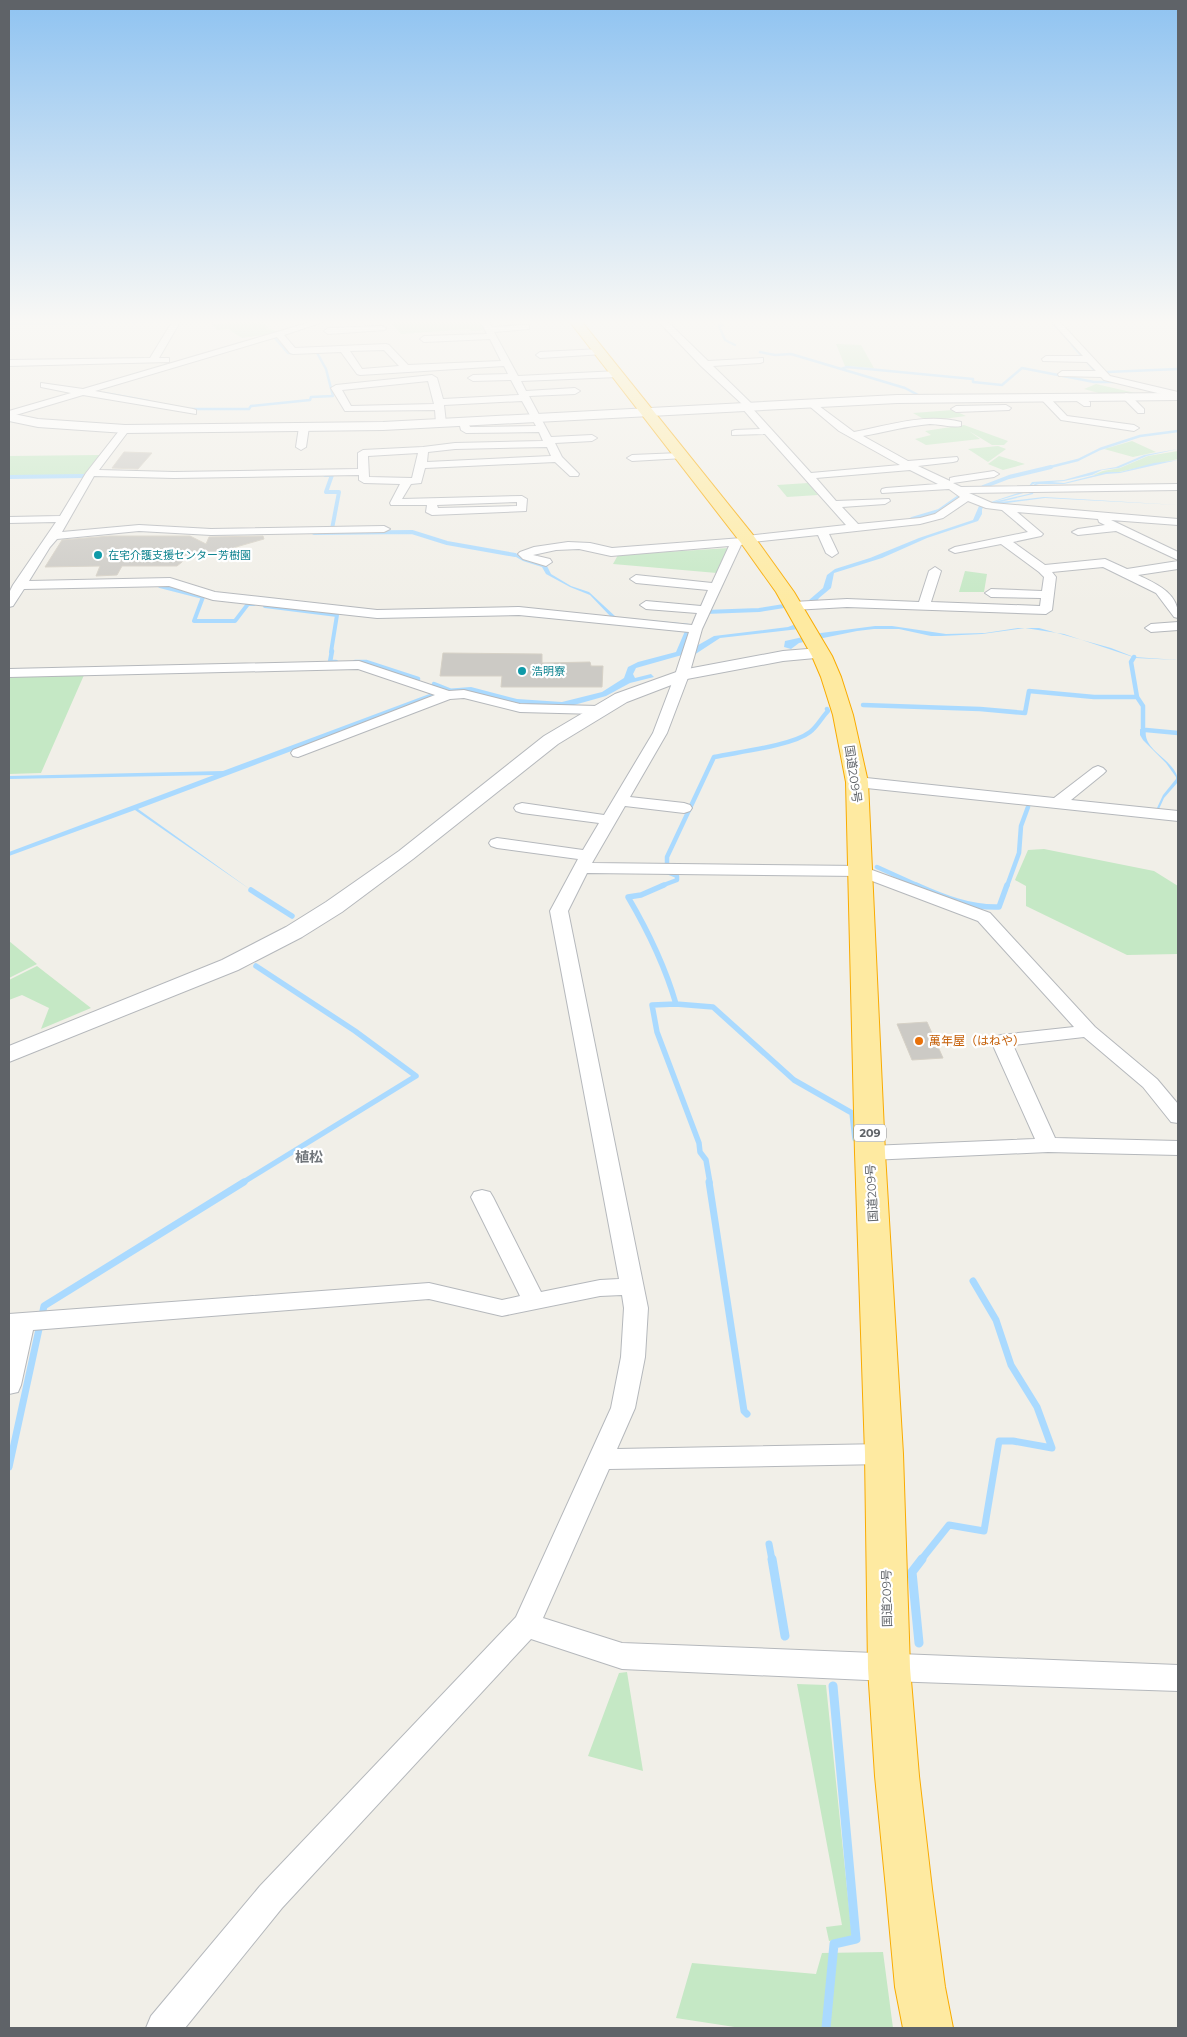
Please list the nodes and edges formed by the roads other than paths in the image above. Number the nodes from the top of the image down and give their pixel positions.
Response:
1 (16, 417) edge
2 (441, 417) edge
3 (536, 417) joint
4 (651, 417) edge
5 (756, 417) edge
6 (828, 417) edge
7 (1063, 417) edge
8 (464, 422) junction
9 (441, 423) junction
10 (958, 424) dead end
11 (304, 427) junction
12 (1134, 428) dead end
13 (125, 429) junction
14 (543, 429) junction
15 (768, 431) junction
16 (735, 433) dead end
17 (853, 435) junction
18 (592, 438) dead end
19 (550, 442) junction
20 (301, 447) dead end
21 (680, 456) junction
22 (422, 457) junction
23 (558, 458) junction
24 (632, 458) dead end
25 (953, 459) dead end
26 (909, 466) junction
27 (362, 472) junction
28 (91, 473) junction
29 (574, 474) dead end
30 (994, 474) dead end
31 (808, 476) junction
32 (407, 481) junction
33 (1178, 487) edge
34 (955, 489) junction
35 (886, 496) joint
36 (432, 503) junction
37 (834, 504) junction
38 (1005, 507) junction
39 (1093, 515) junction
40 (64, 519) junction
41 (9, 520) edge
42 (1178, 522) edge
43 (384, 529) dead end
44 (1122, 529) junction
45 (860, 531) junction
46 (822, 532) junction
47 (1078, 532) dead end
48 (1161, 533) dead end
49 (54, 536) junction
50 (1004, 540) junction
51 (744, 541) junction
52 (955, 550) dead end
53 (832, 554) dead end
54 (1178, 556) edge
55 (546, 562) dead end
56 (1178, 565) edge
57 (1043, 569) junction
58 (935, 571) dead end
59 (1125, 573) junction
60 (636, 579) dead end
61 (18, 585) junction
62 (716, 587) junction
63 (991, 593) dead end
64 (1049, 595) junction
65 (9, 603) edge
66 (646, 605) dead end
67 (793, 606) junction
68 (924, 606) junction
69 (705, 610) junction
70 (1178, 614) edge
71 (1178, 626) edge
72 (1152, 628) dead end
73 (696, 629) junction
74 (688, 651) joint
75 (820, 653) junction
76 (9, 673) edge
77 (682, 675) junction
78 (448, 695) junction
79 (598, 710) junction
80 (298, 753) dead end
81 (1098, 771) dead end
82 (857, 782) junction
83 (621, 801) junction
84 (1057, 803) junction
85 (522, 808) dead end
86 (684, 808) dead end
87 (1178, 816) edge
88 (610, 820) junction
89 (497, 843) dead end
90 (584, 862) junction
91 (861, 871) junction
92 (1088, 1031) junction
93 (9, 1055) edge
94 (1178, 1117) edge
95 (1048, 1146) junction
96 (1178, 1148) edge
97 (870, 1154) junction
98 (482, 1197) dead end
99 (632, 1287) junction
100 (534, 1301) junction
101 (16, 1322) edge
102 (9, 1385) edge
103 (884, 1454) junction
104 (600, 1459) junction
105 (526, 1625) junction
106 (889, 1668) junction
107 (1178, 1678) edge
108 (163, 2028) edge
109 (928, 2028) edge

1 - 13 street
2 - 9 street
3 - 8 street
3 - 14 street
4 - 21 highway, 国道209号 / 209
5 - 15 street
6 - 17 street
7 - 12 street
8 - 9 street
8 - 14 street
9 - 11 street
10 - 17 street
11 - 13 street
11 - 20 street
13 - 28 street
14 - 19 street
15 - 16 street
15 - 31 street
17 - 26 street
18 - 19 street
19 - 22 street
19 - 23 street
21 - 24 street
21 - 51 highway, 国道209号 / 209
22 - 23 street
22 - 27 street
22 - 32 street
23 - 29 street
25 - 26 street
26 - 31 street
26 - 34 street
27 - 28 street
27 - 32 street
28 - 40 street
30 - 34 street
31 - 37 street
32 - 36 street
33 - 34 street
34 - 35 street
34 - 38 street
34 - 45 street
35 - 37 street
36 - 36 street
37 - 45 street
38 - 39 street
38 - 50 street
39 - 42 street
39 - 44 street
40 - 41 street
40 - 49 street
43 - 49 street
44 - 47 street
44 - 48 street
44 - 54 street
45 - 46 street
46 - 51 street
46 - 53 street
49 - 61 street
50 - 52 street
50 - 57 street
51 - 55 street
51 - 62 street
51 - 67 highway, 国道209号 / 209
56 - 59 street
57 - 59 street
57 - 64 street
58 - 68 street
59 - 70 street
60 - 62 street
61 - 65 street
61 - 73 street
62 - 69 street
63 - 64 street
64 - 68 street
66 - 69 street
67 - 68 street
67 - 75 highway, 国道209号 / 209
69 - 73 street
71 - 72 street
73 - 74 street
74 - 77 street
75 - 77 street
75 - 82 highway, 国道209号 / 209
76 - 78 street
77 - 79 street
77 - 83 street
78 - 79 street
78 - 80 street
79 - 93 street
81 - 84 street
82 - 84 street
82 - 91 highway, 国道209号 / 209
83 - 86 street
83 - 88 street
84 - 87 street
85 - 88 street
88 - 90 street
89 - 90 street
90 - 91 street
90 - 99 street
91 - 92 street
91 - 97 highway, 国道209号 / 209
92 - 94 street
92 - 95 street
95 - 96 street
95 - 97 street
97 - 103 highway, 国道209号 / 209
98 - 100 street
99 - 100 street
99 - 104 street
100 - 101 street
101 - 102 street
103 - 104 street
103 - 106 highway, 国道209号 / 209
104 - 105 street
105 - 106 street
105 - 108 street
106 - 107 street
106 - 109 highway, 国道209号 / 209

